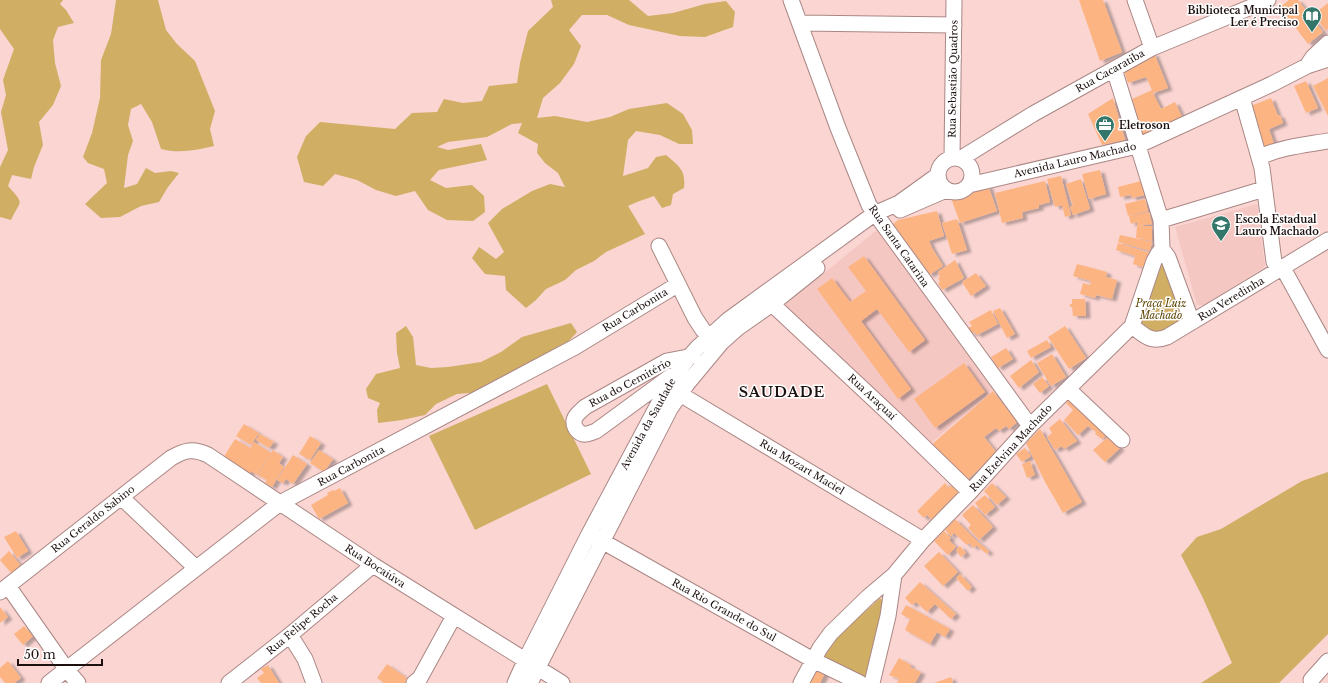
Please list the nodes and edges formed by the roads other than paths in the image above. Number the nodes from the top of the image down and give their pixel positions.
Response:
1 (792, 0) edge
2 (954, 0) edge
3 (1135, 0) edge
4 (1268, 0) edge
5 (800, 23) junction
6 (954, 25) junction
7 (1328, 43) edge
8 (1152, 48) junction
9 (1328, 59) edge
10 (1307, 66) junction
11 (1114, 69) junction
12 (1242, 98) junction
13 (1328, 141) edge
14 (1137, 146) junction
15 (1260, 157) junction
16 (956, 158) junction
17 (938, 175) junction
18 (969, 185) junction
19 (1264, 189) junction
20 (946, 190) junction
21 (876, 217) junction
22 (1161, 220) junction
23 (1328, 240) edge
24 (659, 246) dead end
25 (1162, 249) junction
26 (1283, 268) junction
27 (677, 285) junction
28 (772, 304) junction
29 (1192, 322) junction
30 (1132, 326) junction
31 (715, 339) junction
32 (1328, 350) edge
33 (712, 355) junction
34 (689, 357) junction
35 (698, 370) junction
36 (678, 371) junction
37 (1068, 389) junction
38 (680, 394) junction
39 (1030, 426) junction
40 (1122, 440) dead end
41 (189, 450) joint
42 (970, 492) junction
43 (122, 497) junction
44 (280, 503) junction
45 (596, 538) junction
46 (923, 540) junction
47 (373, 565) junction
48 (196, 568) junction
49 (894, 575) junction
50 (4, 589) edge
51 (454, 616) junction
52 (290, 635) junction
53 (813, 660) junction
54 (1328, 661) edge
55 (532, 663) junction
56 (67, 670) junction
57 (1311, 680) dead end
58 (49, 683) edge
59 (78, 683) edge
60 (229, 683) edge
61 (314, 683) edge
62 (414, 683) edge
63 (515, 683) edge
64 (530, 683) edge
65 (562, 683) edge
66 (801, 683) edge
67 (860, 683) edge
68 (872, 683) edge

1 - 5 street, Rua Santa Catarina
2 - 6 street, Rua Sebastião Quadros
3 - 8 street
4 - 8 street, Rua Cacaratiba
5 - 6 street
5 - 21 street, Rua Santa Catarina
6 - 16 street, Rua Sebastião Quadros
7 - 10 street, Avenida Lauro Machado
8 - 11 street, Rua Cacaratiba
9 - 10 street, Avenida Lauro Machado
10 - 12 street, Avenida Lauro Machado
11 - 14 street
11 - 16 street, Rua Cacaratiba
12 - 14 street, Avenida Lauro Machado
12 - 15 street
13 - 15 street
14 - 18 street, Avenida Lauro Machado
14 - 22 street
15 - 19 street
16 - 17 street
16 - 18 street
17 - 20 street
17 - 21 street, Avenida da Saudade
18 - 20 street
19 - 22 street
19 - 26 street
20 - 21 street, Avenida da Saudade
21 - 28 street, Avenida da Saudade
21 - 31 street, Avenida da Saudade
21 - 39 street, Rua Santa Catarina
22 - 25 street
23 - 26 street, Rua Veredinha
24 - 27 street
25 - 29 street
25 - 30 street
26 - 29 street, Rua Veredinha
26 - 32 street
27 - 31 street
27 - 44 street, Rua Carbonita
28 - 31 street, Avenida da Saudade
28 - 42 street, Rua Araçuaí
29 - 30 street, Rua Veredinha
30 - 37 street, Rua Etelvina Machado
31 - 33 street, Avenida da Saudade
31 - 34 street, Avenida da Saudade
33 - 34 street, Rua do Cemitério
33 - 35 street, Avenida da Saudade
34 - 36 street, Avenida da Saudade
34 - 36 street, Rua do Cemitério
35 - 36 street
35 - 38 street, Avenida da Saudade
36 - 45 street, Avenida da Saudade
37 - 39 street, Rua Etelvina Machado
37 - 40 street
38 - 45 street, Avenida da Saudade
38 - 46 street, Rua Mozart Maciel
39 - 42 street, Rua Etelvina Machado
41 - 43 street, Rua Geraldo Sabino
41 - 44 street, Rua Bocaiúva
42 - 46 street, Rua Etelvina Machado
43 - 48 street
43 - 50 street, Rua Geraldo Sabino
44 - 47 street, Rua Bocaiúva
44 - 48 street, Rua Carbonita
45 - 53 street, Rua Rio Grande do Sul
45 - 55 street, Avenida da Saudade
46 - 49 street, Rua Etelvina Machado
47 - 51 street, Rua Bocaiúva
47 - 52 street, Rua Felipe Rocha
48 - 56 street, Rua Carbonita
49 - 53 street, Rua Etelvina Machado
49 - 68 street, Rua Etelvina Machado
50 - 56 street
51 - 55 street, Rua Bocaiúva
51 - 62 street
52 - 60 street, Rua Felipe Rocha
52 - 61 street
53 - 66 street, Rua Etelvina Machado
53 - 67 street, Rua Rio Grande do Sul
54 - 57 street
55 - 63 street, Avenida da Saudade
55 - 64 street, Avenida da Saudade
55 - 65 street, Rua Bocaiúva
56 - 58 street, Rua Carbonita
56 - 59 street

